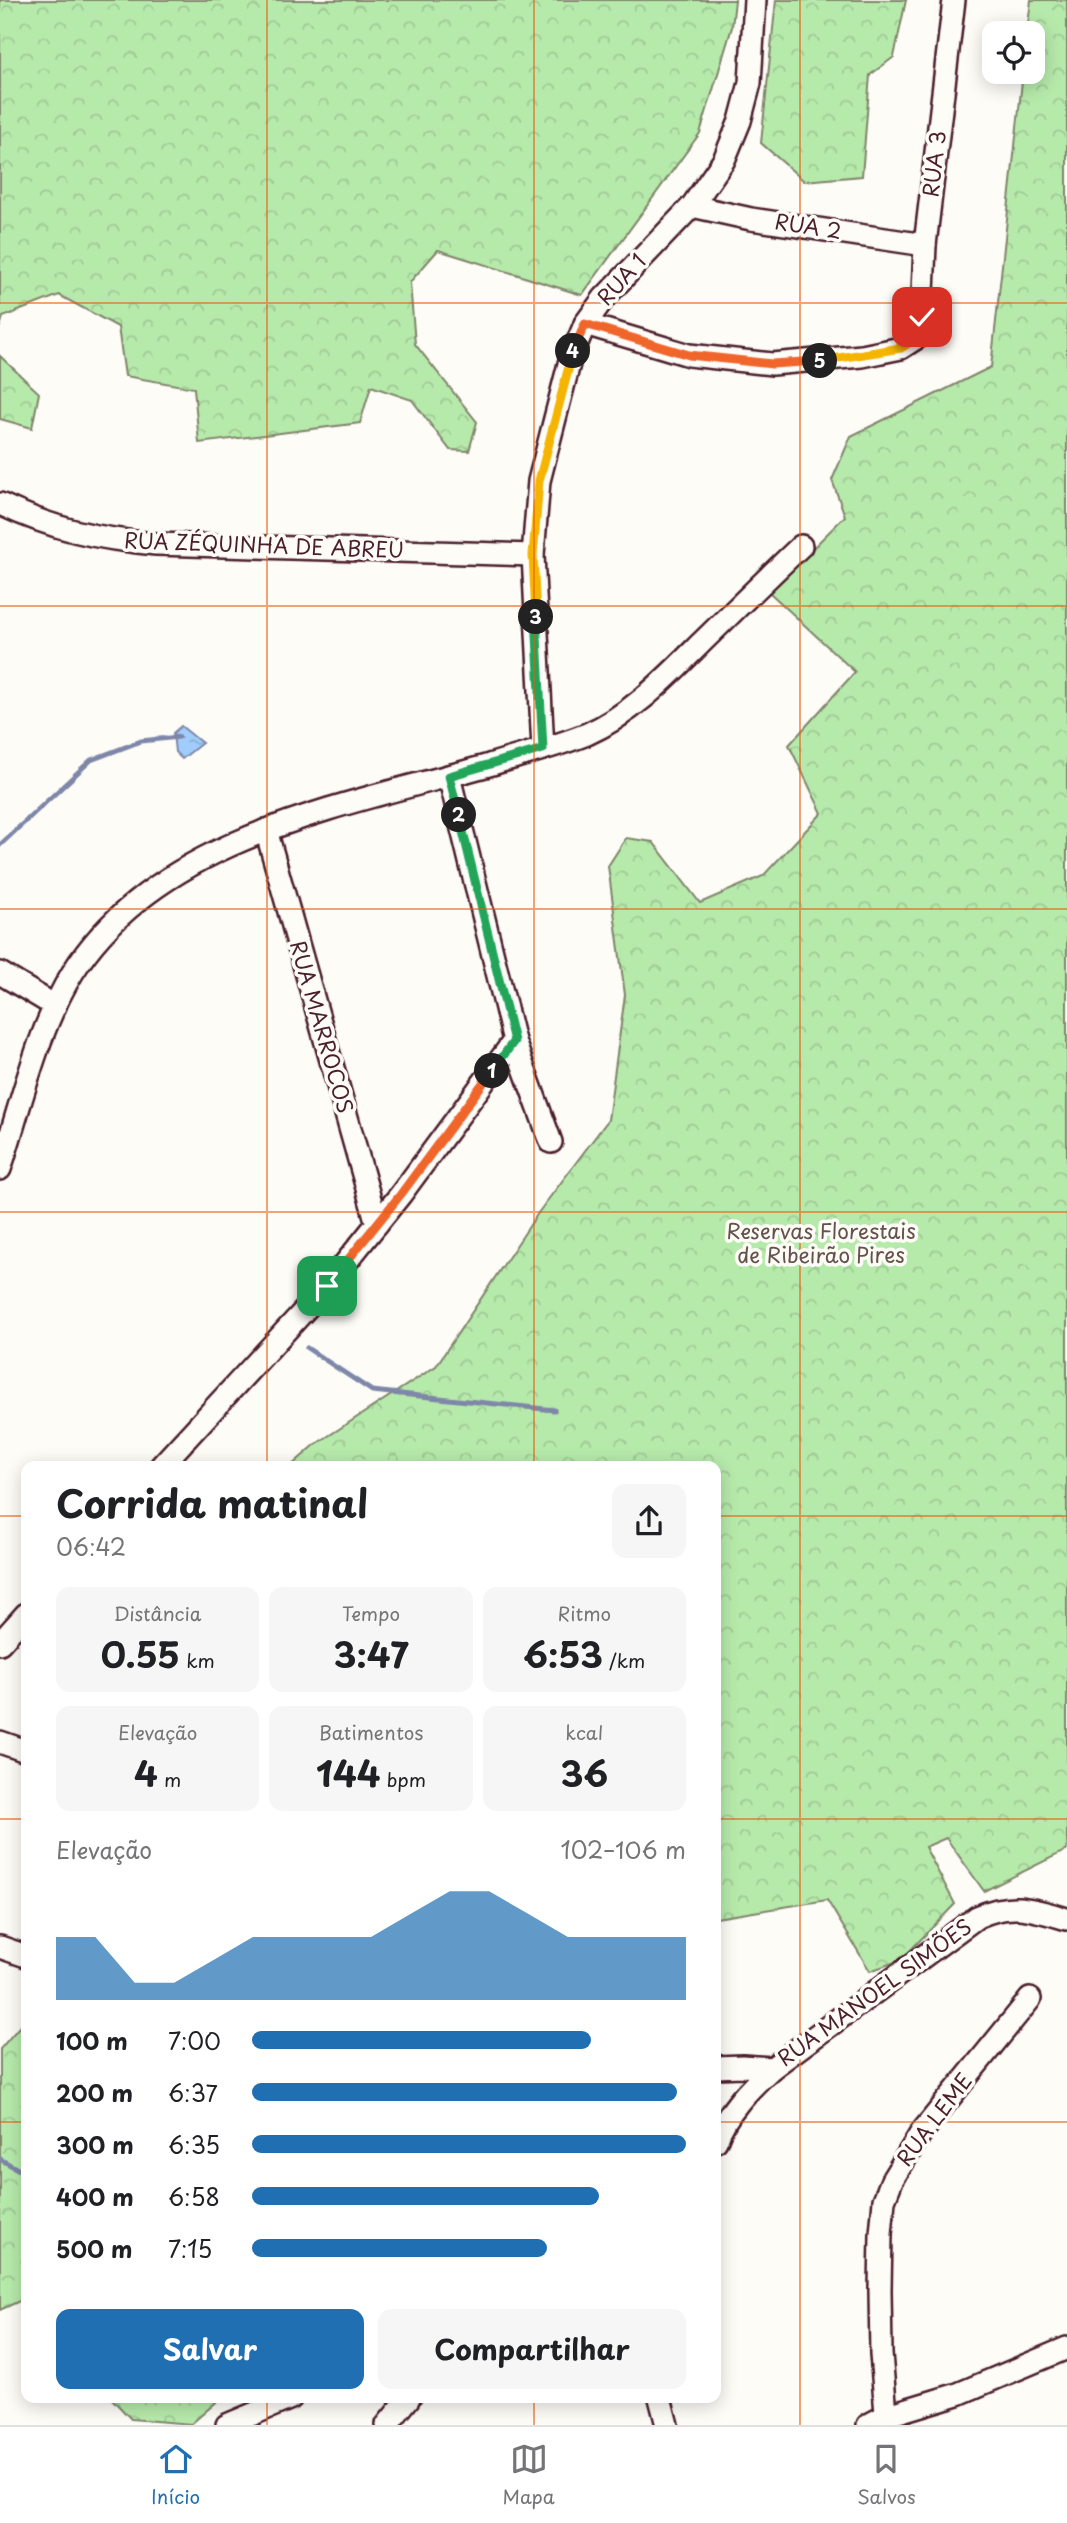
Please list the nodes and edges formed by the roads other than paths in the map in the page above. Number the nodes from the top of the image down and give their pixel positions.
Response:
1 (755, 0) edge
2 (954, 0) edge
3 (692, 206) junction
4 (925, 245) junction
5 (585, 324) junction
6 (0, 504) edge
7 (801, 545) dead end
8 (533, 555) junction
9 (543, 749) junction
10 (449, 776) junction
11 (265, 830) junction
12 (0, 973) edge
13 (55, 1006) junction
14 (514, 1041) junction
15 (551, 1142) dead end
16 (0, 1169) edge
17 (377, 1224) junction
18 (166, 1461) edge
19 (21, 1620) edge
20 (0, 1643) edge
21 (0, 1742) edge
22 (21, 1749) edge
23 (1067, 1919) edge
24 (0, 1947) edge
25 (21, 1954) edge
26 (1030, 1998) dead end
27 (721, 2067) edge
28 (772, 2068) junction
29 (721, 2128) edge
30 (1067, 2348) edge
31 (279, 2403) edge
32 (405, 2403) edge
33 (406, 2403) edge
34 (661, 2403) edge
35 (880, 2422) edge
36 (227, 2425) edge
37 (387, 2425) edge
38 (402, 2425) edge
39 (667, 2425) edge

1 - 3 street, RUA 1
2 - 4 street, RUA 3
3 - 4 street, RUA 2
3 - 5 street, RUA 1
4 - 5 street, RUA 3
5 - 8 street, RUA 1
6 - 8 street, RUA ZÉQUINHA DE ABREU
7 - 9 street
8 - 9 street, RUA 1
9 - 10 street
10 - 11 street
10 - 14 street
11 - 13 street
11 - 17 street, RUA MARROCOS
12 - 13 street
13 - 16 street
14 - 15 street
14 - 17 street
17 - 18 street
19 - 20 street
21 - 22 street
23 - 28 street, RUA MANOEL SIMÕES
24 - 25 street
26 - 35 street, RUA LEME
27 - 28 street
28 - 29 street, RUA MANOEL SIMÕES
30 - 35 street
31 - 36 street
32 - 37 street
33 - 38 street
34 - 39 street

